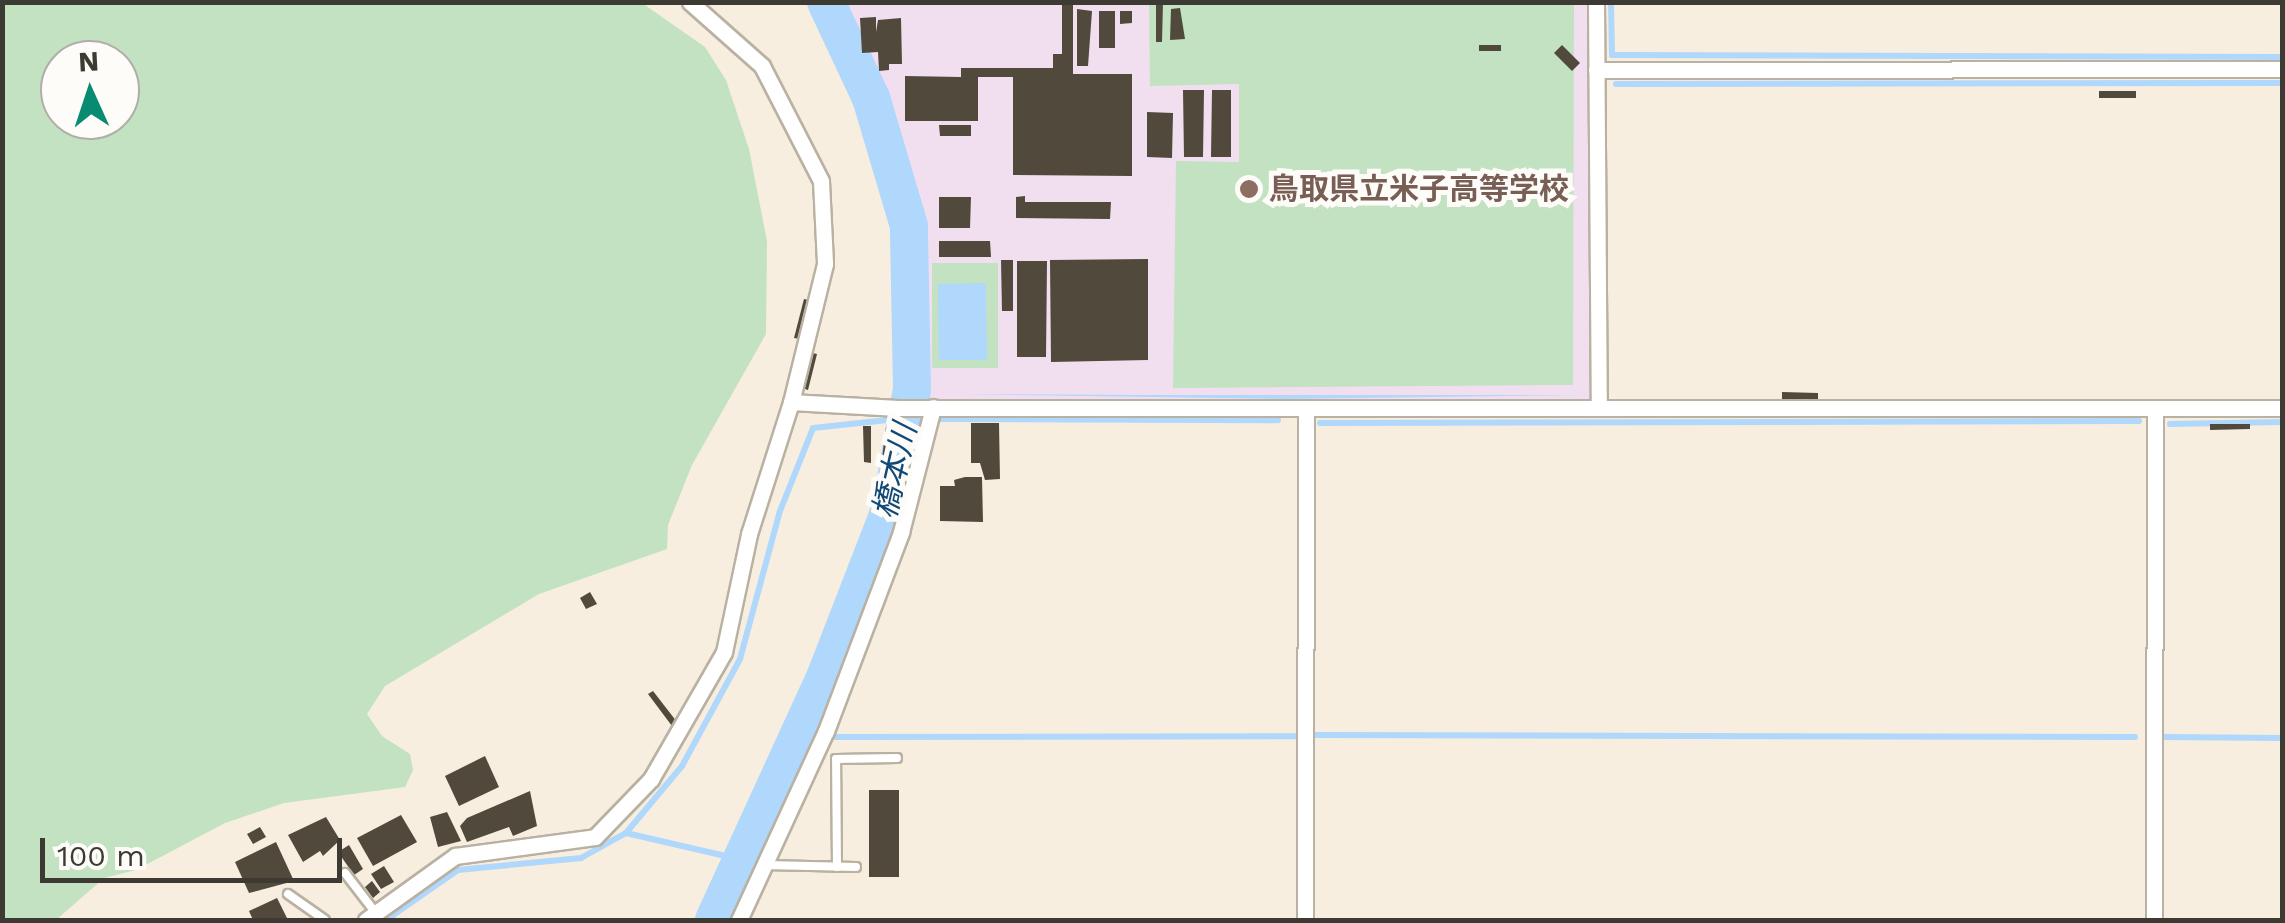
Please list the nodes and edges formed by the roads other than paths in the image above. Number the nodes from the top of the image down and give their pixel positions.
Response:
1 (690, 2) edge
2 (1596, 2) edge
3 (2282, 69) edge
4 (1596, 70) junction
5 (791, 402) junction
6 (928, 408) junction
7 (1306, 408) junction
8 (1599, 408) junction
9 (2155, 408) junction
10 (2282, 408) edge
11 (897, 758) dead end
12 (764, 865) junction
13 (837, 866) junction
14 (856, 867) dead end
15 (345, 873) dead end
16 (288, 894) dead end
17 (370, 916) edge
18 (325, 920) edge
19 (739, 920) edge
20 (1305, 920) edge
21 (2154, 920) edge

1 - 5 street
2 - 4 street
3 - 4 street
4 - 8 street
5 - 6 street
5 - 17 street
6 - 7 street
6 - 12 street
7 - 8 street
7 - 20 street
8 - 9 street
9 - 10 street
9 - 21 street
11 - 13 lane
12 - 13 lane
12 - 19 street
13 - 14 lane
15 - 17 lane
16 - 18 lane

